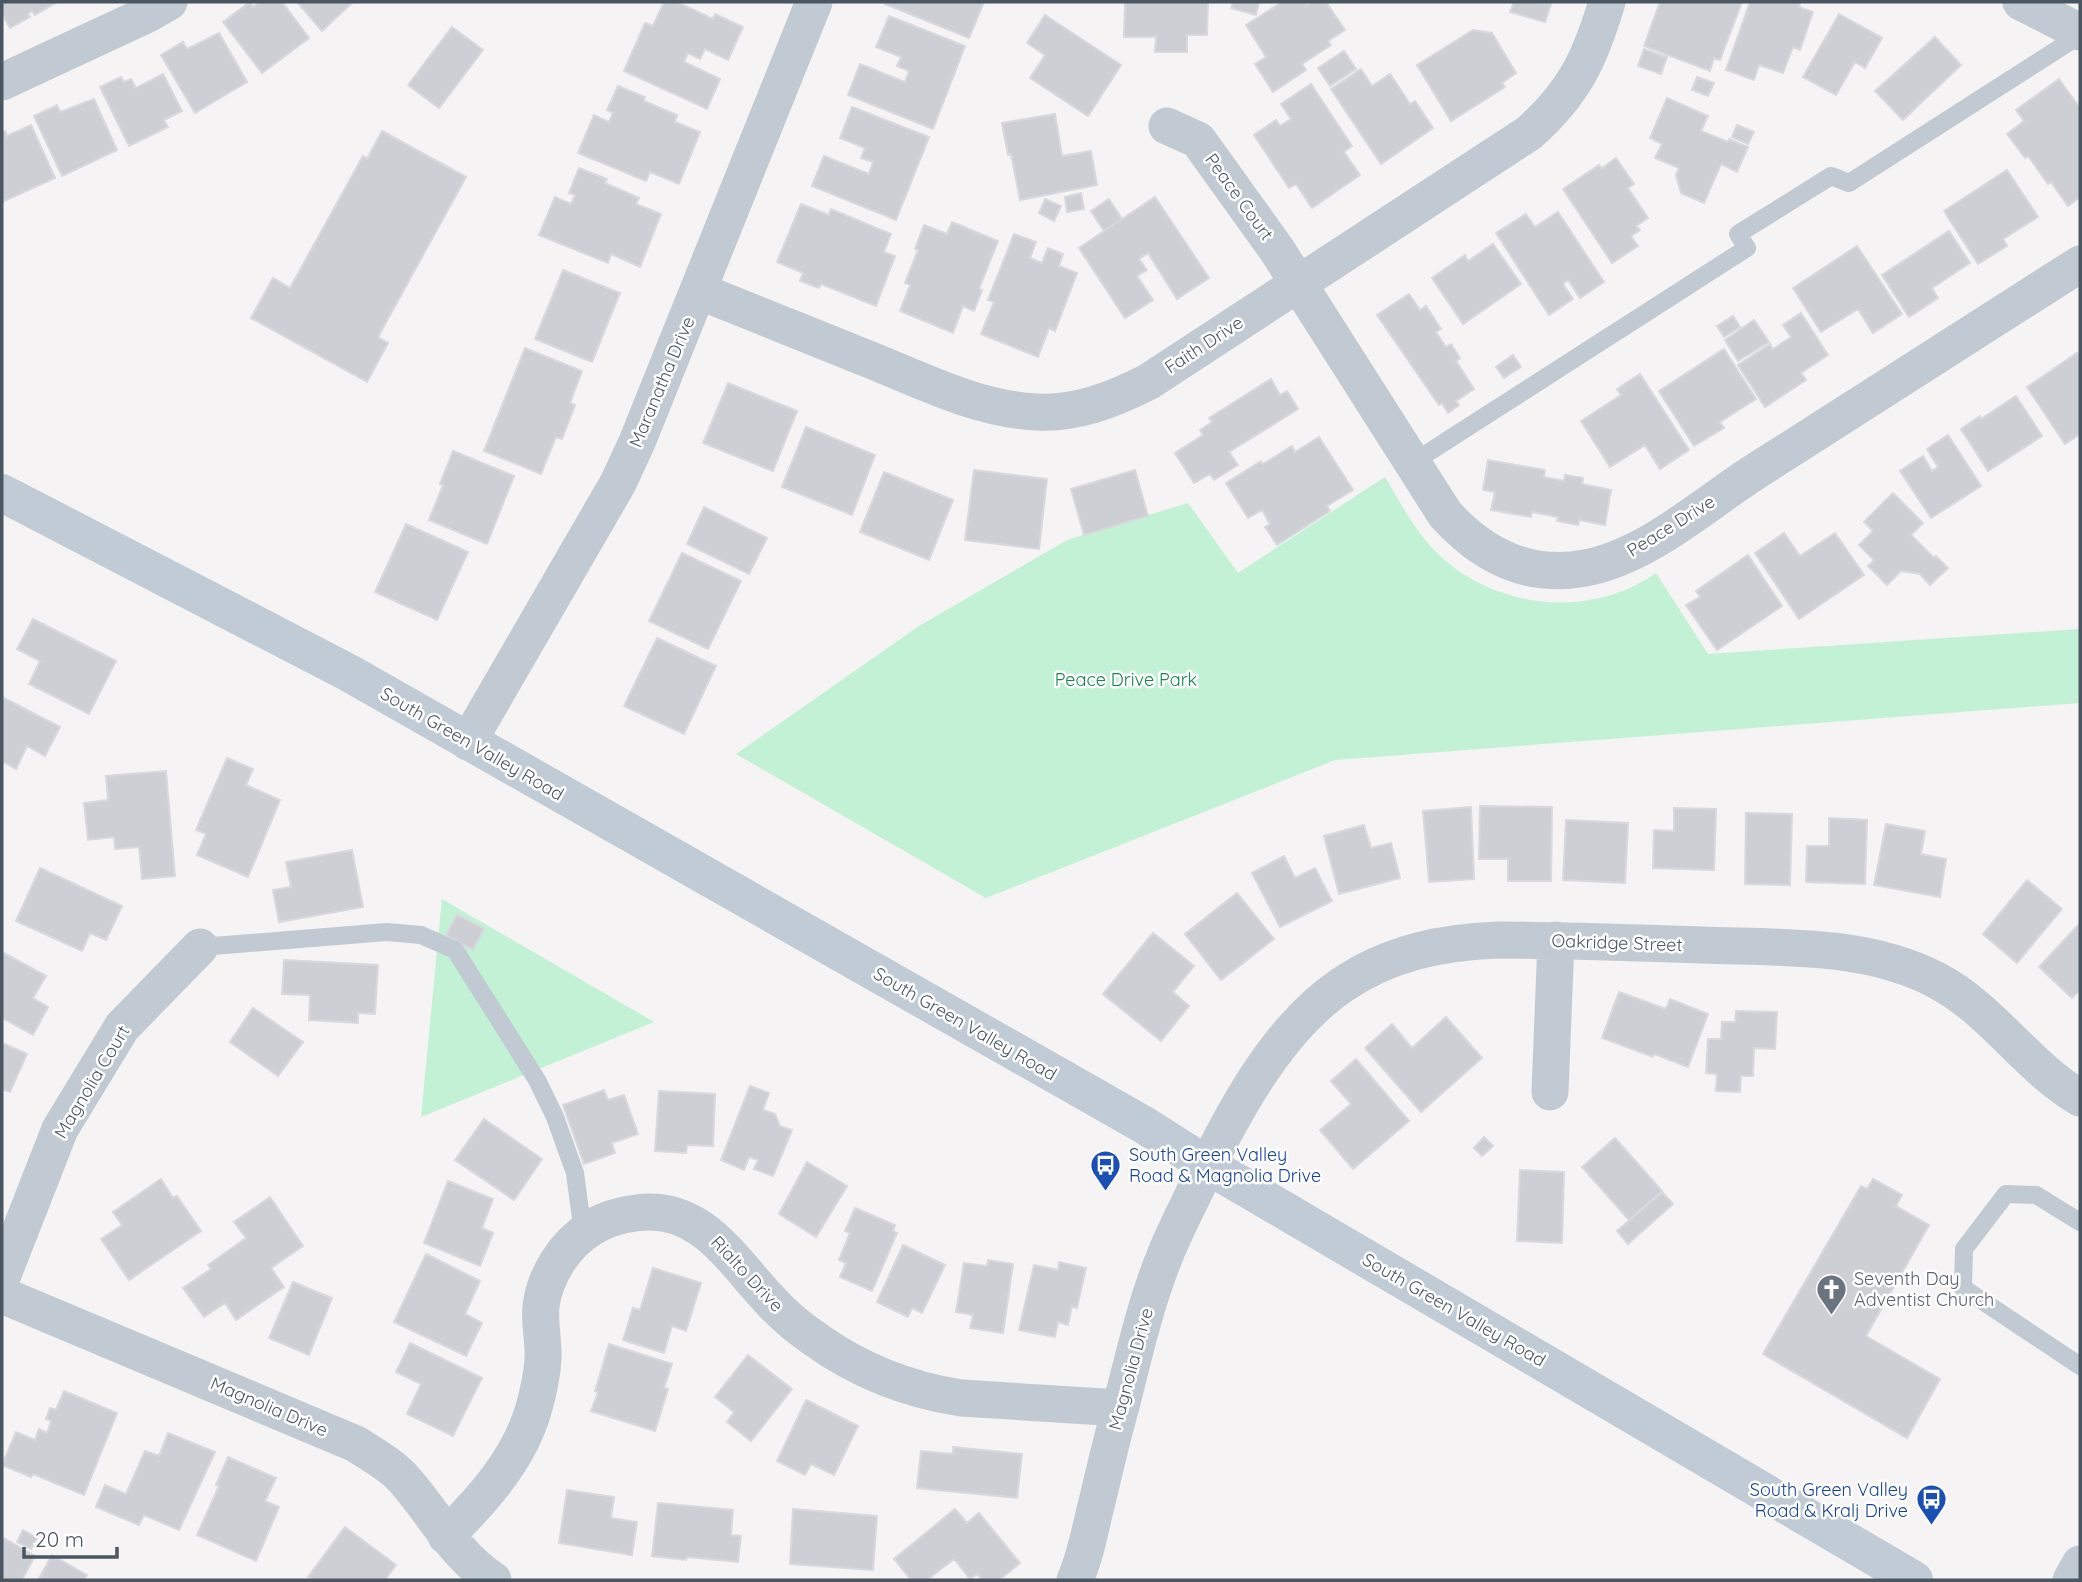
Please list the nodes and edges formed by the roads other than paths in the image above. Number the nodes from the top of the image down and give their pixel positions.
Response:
1 (169, 2) edge
2 (814, 2) edge
3 (1607, 2) edge
4 (2021, 2) edge
5 (2080, 34) edge
6 (2, 82) edge
7 (1167, 125) dead end
8 (2080, 264) edge
9 (1297, 284) junction
10 (699, 291) junction
11 (1412, 463) junction
12 (2, 493) edge
13 (468, 742) junction
14 (1556, 940) junction
15 (200, 947) joint
16 (1550, 1092) dead end
17 (2080, 1098) edge
18 (1207, 1165) junction
19 (2080, 1222) edge
20 (583, 1233) junction
21 (2, 1277) edge
22 (2, 1295) edge
23 (2080, 1366) edge
24 (1120, 1408) junction
25 (446, 1536) junction
26 (2080, 1564) edge
27 (493, 1580) edge
28 (1075, 1580) edge
29 (1914, 1580) edge
30 (2071, 1580) edge

1 - 6 street
2 - 10 street, Maranatha Drive
3 - 9 street, Faith Drive
4 - 5 street
5 - 11 lane
7 - 9 street, Peace Court
8 - 11 street, Peace Drive
9 - 10 street, Faith Drive
9 - 11 street, Peace Drive
10 - 13 street, Maranatha Drive
12 - 13 main road, South Green Valley Road
13 - 18 main road, South Green Valley Road
14 - 16 street
14 - 17 street, Oakridge Street
14 - 18 street, Oakridge Street
15 - 20 lane
15 - 21 street, Magnolia Court
18 - 24 street, Magnolia Drive
18 - 29 main road, South Green Valley Road
19 - 23 lane
20 - 24 street, Rialto Drive
20 - 25 street, Rialto Drive
22 - 25 street, Magnolia Drive
24 - 28 street, Magnolia Drive
25 - 27 street, Magnolia Drive
26 - 30 street

